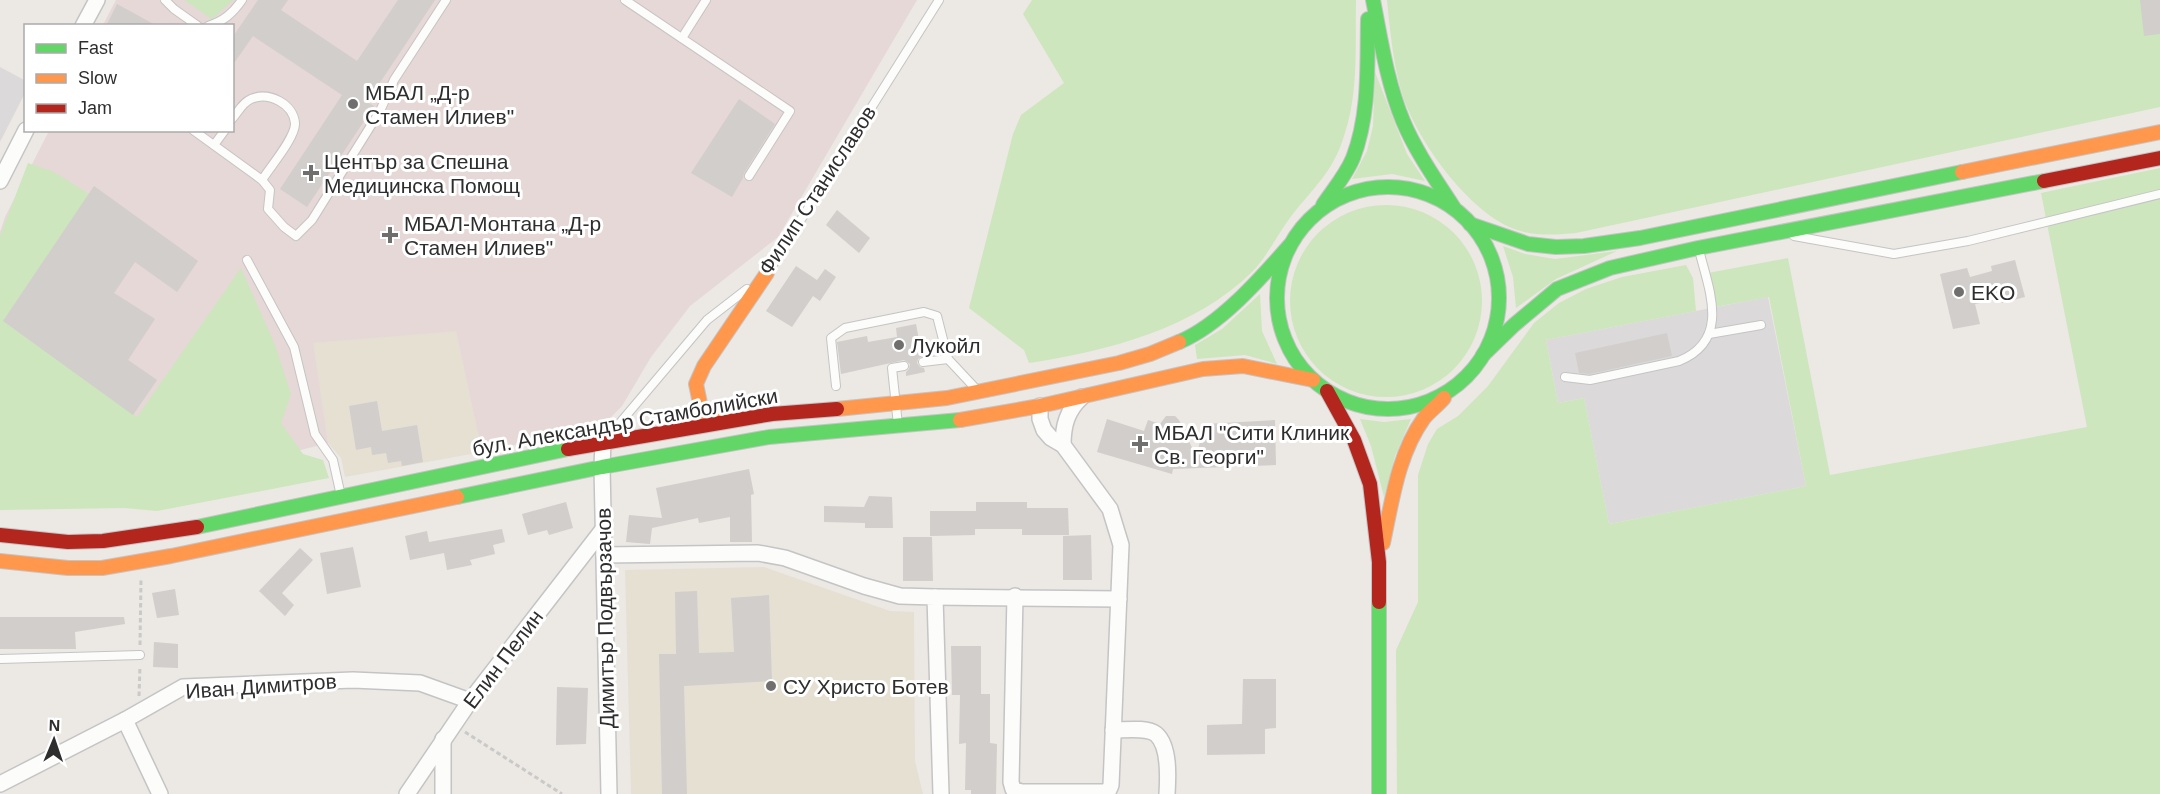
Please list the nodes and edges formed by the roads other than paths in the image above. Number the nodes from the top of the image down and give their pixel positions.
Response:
1 (97, 0) edge
2 (165, 0) edge
3 (242, 0) edge
4 (446, 0) edge
5 (625, 0) edge
6 (706, 0) edge
7 (939, 0) edge
8 (1370, 0) edge
9 (84, 24) edge
10 (195, 24) edge
11 (214, 24) edge
12 (682, 38) junction
13 (234, 116) edge
14 (25, 132) edge
15 (196, 132) edge
16 (224, 132) edge
17 (2160, 132) edge
18 (214, 146) junction
19 (2160, 158) edge
20 (749, 176) dead end
21 (262, 180) junction
22 (0, 181) edge
23 (2160, 194) edge
24 (1456, 211) junction
25 (1317, 213) junction
26 (1470, 224) junction
27 (1781, 232) junction
28 (1290, 244) junction
29 (1698, 248) junction
30 (247, 260) dead end
31 (767, 273) junction
32 (1761, 325) dead end
33 (1709, 334) junction
34 (1483, 355) junction
35 (948, 358) junction
36 (923, 363) dead end
37 (1119, 363) junction
38 (904, 366) dead end
39 (1565, 377) dead end
40 (1313, 380) junction
41 (1458, 384) junction
42 (836, 386) dead end
43 (1327, 391) junction
44 (979, 392) junction
45 (1082, 397) junction
46 (896, 404) junction
47 (1040, 406) junction
48 (729, 422) junction
49 (898, 423) junction
50 (603, 442) junction
51 (1063, 445) junction
52 (602, 467) junction
53 (341, 498) junction
54 (604, 528) junction
55 (0, 535) edge
56 (604, 555) junction
57 (0, 561) edge
58 (1379, 562) junction
59 (1015, 596) junction
60 (935, 597) junction
61 (1119, 599) junction
62 (140, 656) road end
63 (0, 659) edge
64 (470, 701) junction
65 (125, 720) junction
66 (1113, 730) junction
67 (443, 739) junction
68 (0, 784) edge
69 (160, 794) edge
70 (407, 794) edge
71 (443, 794) edge
72 (609, 794) edge
73 (941, 794) edge
74 (1167, 794) edge
75 (1379, 794) edge

1 - 9 street
2 - 10 lane
3 - 11 lane
4 - 21 lane
5 - 12 lane
6 - 12 lane
7 - 31 lane, Филип Станиславов
8 - 24 main road
8 - 25 main road
12 - 20 lane
13 - 21 lane
14 - 22 street
15 - 18 lane
16 - 18 lane
17 - 26 main road
18 - 21 lane
19 - 27 main road
23 - 27 lane
24 - 25 main road
24 - 26 main road
25 - 28 main road, бул. Александър Стамболийски
26 - 34 main road
27 - 29 main road
28 - 37 main road, бул. Александър Стамболийски
28 - 40 main road
29 - 33 lane
29 - 34 main road
30 - 53 lane
31 - 48 main road
31 - 50 lane, Филип Станиславов
32 - 33 lane
33 - 39 lane
34 - 41 main road
35 - 36 lane
35 - 42 lane
35 - 44 lane
37 - 44 main road, бул. Александър Стамболийски
37 - 47 main road
38 - 46 lane
40 - 43 main road
40 - 45 main road
41 - 43 main road
41 - 58 main road
43 - 58 main road
44 - 46 main road, бул. Александър Стамболийски
44 - 49 main road
45 - 47 main road
45 - 51 street
46 - 48 main road, бул. Александър Стамболийски
46 - 49 lane
47 - 49 main road
47 - 51 street
48 - 50 main road, бул. Александър Стамболийски
49 - 52 main road, бул. Александър Стамболийски
50 - 52 street, Димитър Подвързачов
50 - 53 main road, бул. Александър Стамболийски
51 - 61 street
52 - 54 street, Димитър Подвързачов
52 - 57 main road, бул. Александър Стамболийски
53 - 55 main road, бул. Александър Стамболийски
54 - 56 street, Димитър Подвързачов
54 - 64 street, Елин Пелин
56 - 60 street
56 - 72 street, Димитър Подвързачов
58 - 75 main road
59 - 60 street
59 - 61 street
59 - 66 street
60 - 73 street
61 - 66 street
62 - 63 lane
64 - 65 street, Иван Димитров
64 - 67 street, Елин Пелин
65 - 68 street, Иван Димитров
65 - 69 street
66 - 74 street
67 - 70 street, Елин Пелин
67 - 71 street

